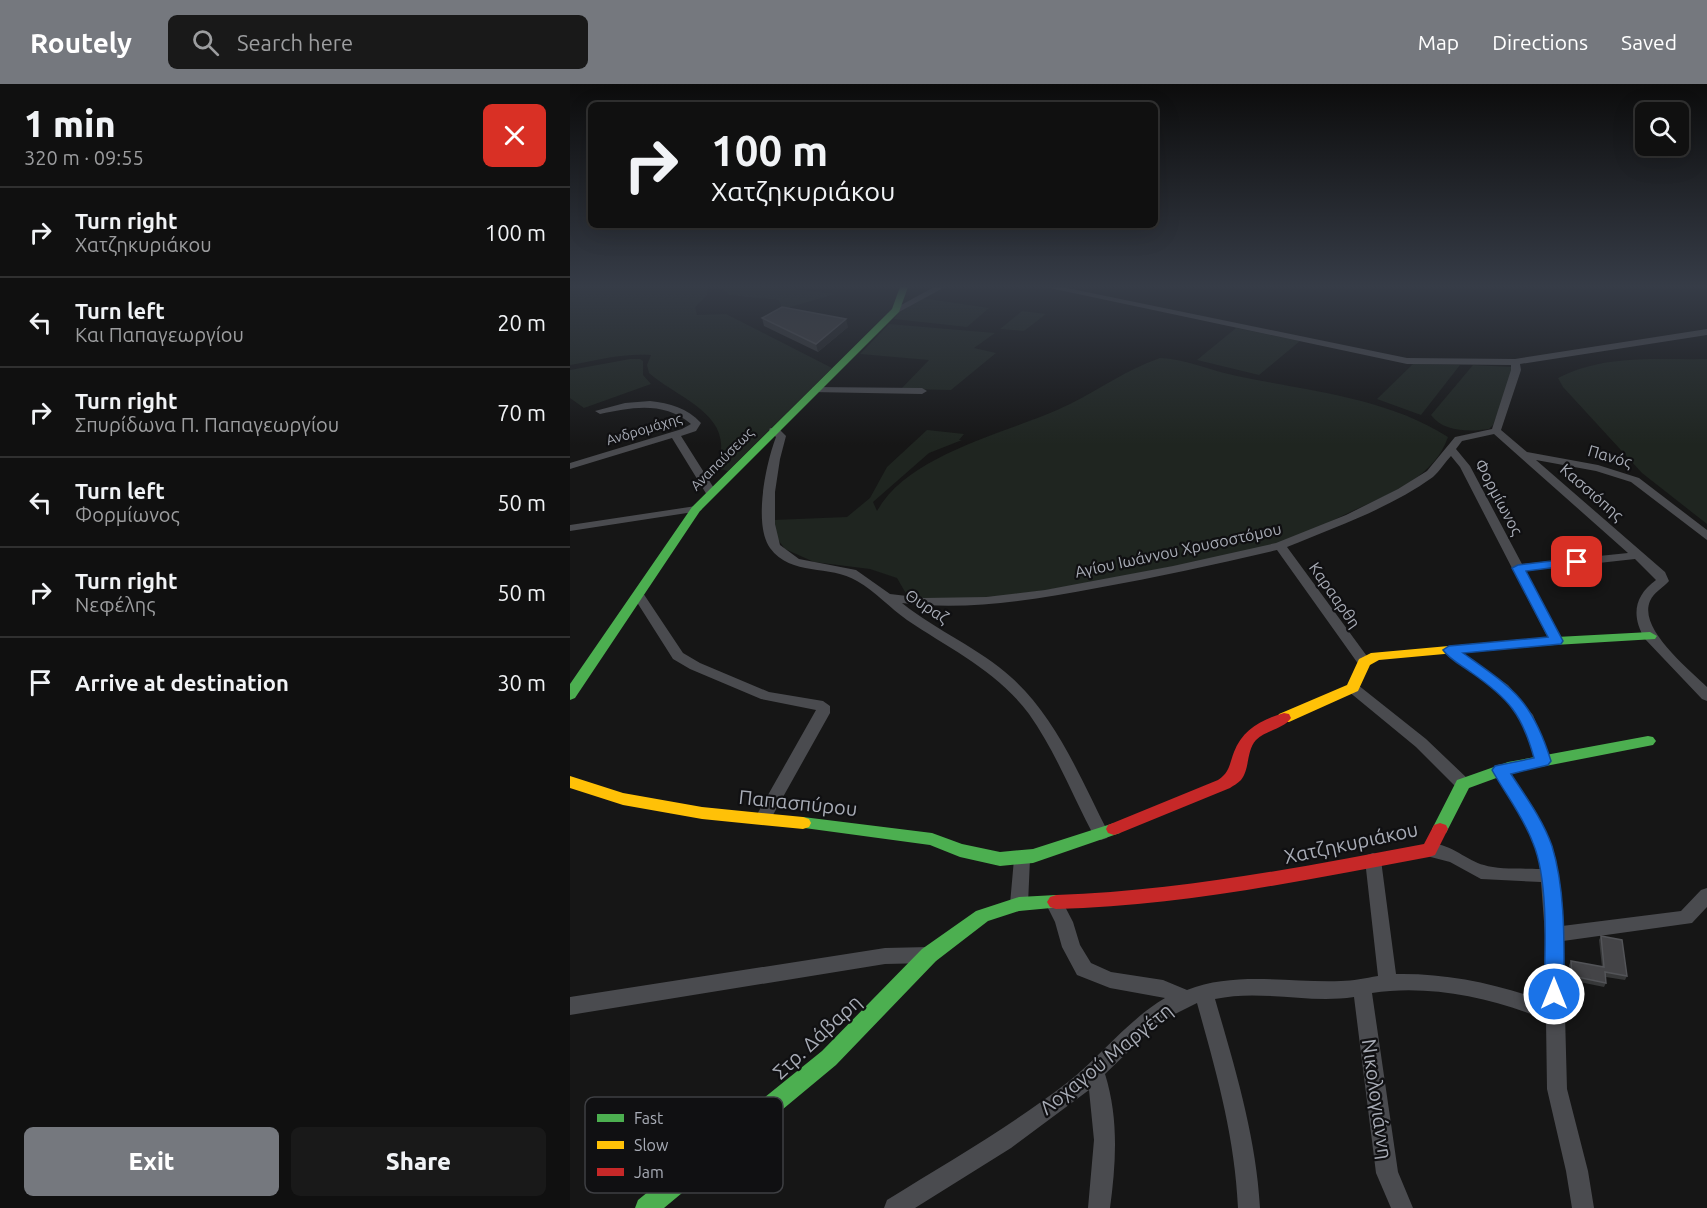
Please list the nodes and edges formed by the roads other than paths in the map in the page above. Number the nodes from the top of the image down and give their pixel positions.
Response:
1 (866, 339) edge
2 (1303, 339) edge
3 (1659, 339) edge
4 (1515, 362) junction
5 (815, 390) junction
6 (922, 391) dead end
7 (600, 411) dead end
8 (774, 430) junction
9 (1496, 431) junction
10 (675, 435) junction
11 (1451, 449) junction
12 (1522, 454) junction
13 (570, 466) edge
14 (711, 493) junction
15 (696, 509) junction
16 (570, 528) edge
17 (1707, 536) edge
18 (1280, 546) junction
19 (1639, 555) junction
20 (1518, 568) junction
21 (639, 597) junction
22 (885, 597) junction
23 (1650, 636) junction
24 (1556, 641) junction
25 (1449, 650) junction
26 (1364, 662) junction
27 (1353, 688) junction
28 (570, 695) edge
29 (1707, 696) edge
30 (1648, 741) dead end
31 (1543, 761) junction
32 (1500, 770) junction
33 (570, 782) edge
34 (1463, 784) junction
35 (763, 818) junction
36 (1101, 834) junction
37 (1429, 850) junction
38 (1022, 859) junction
39 (1373, 860) junction
40 (1550, 876) junction
41 (1707, 895) edge
42 (1054, 902) junction
43 (1019, 904) junction
44 (1554, 935) junction
45 (928, 955) junction
46 (1388, 983) junction
47 (1362, 987) junction
48 (1193, 994) junction
49 (570, 1006) edge
50 (1554, 1014) junction
51 (1094, 1072) junction
52 (781, 1097) edge
53 (664, 1193) edge
54 (646, 1208) edge
55 (895, 1208) edge
56 (1098, 1208) edge
57 (1249, 1208) edge
58 (1402, 1208) edge
59 (1583, 1208) edge

1 - 5 street, Αναπαύσεως
2 - 4 street
3 - 4 street
4 - 9 street
5 - 6 street
5 - 8 street, Αναπαύσεως
7 - 10 street, Ανδρομάχης
8 - 14 street, Αναπαύσεως
8 - 22 street, Θυραζ
9 - 11 street, Φορμίωνος
9 - 12 street, Κασσιόπης
10 - 13 street, Ανδρομάχης
10 - 14 street
11 - 18 street, Αγίου Ιωάννου Χρυσοστόμου
11 - 20 street, Φορμίωνος
12 - 17 street, Πανός
12 - 19 street, Κασσιόπης
14 - 15 street, Αναπαύσεως
15 - 16 street
15 - 21 street, Αναπαύσεως
18 - 22 street, Αγίου Ιωάννου Χρυσοστόμου
18 - 26 street, Καρααρθη
19 - 20 street
19 - 23 street, Κασσιόπης
20 - 24 street, Φορμίωνος
21 - 28 street, Αναπαύσεως
21 - 35 street
22 - 36 street, Θυραζ
23 - 24 street
23 - 29 street
24 - 25 street
25 - 26 street
25 - 31 street
26 - 27 street
27 - 34 street
27 - 36 street
30 - 31 street
31 - 32 street
32 - 34 street
32 - 40 street
33 - 35 street, Παπασπύρου
34 - 37 street, Χατζηκυριάκου
35 - 38 street, Παπασπύρου
36 - 38 street
37 - 39 street, Χατζηκυριάκου
37 - 40 street
38 - 43 street
39 - 42 street, Χατζηκυριάκου
39 - 46 street
40 - 44 street
41 - 44 street
42 - 43 street, Χατζηκυριάκου
42 - 48 street
43 - 45 street, Στρ. Δάβαρη
44 - 50 street
45 - 49 street
45 - 52 street, Στρ. Δάβαρη
46 - 47 street, Λοχαγού Μαργέτη
46 - 50 street, Λοχαγού Μαργέτη
47 - 48 street, Λοχαγού Μαργέτη
47 - 58 street, Νικολογιάννη
48 - 51 street, Λοχαγού Μαργέτη
48 - 57 street
50 - 59 street
51 - 55 street, Λοχαγού Μαργέτη
51 - 56 street
53 - 54 street, Στρ. Δάβαρη

